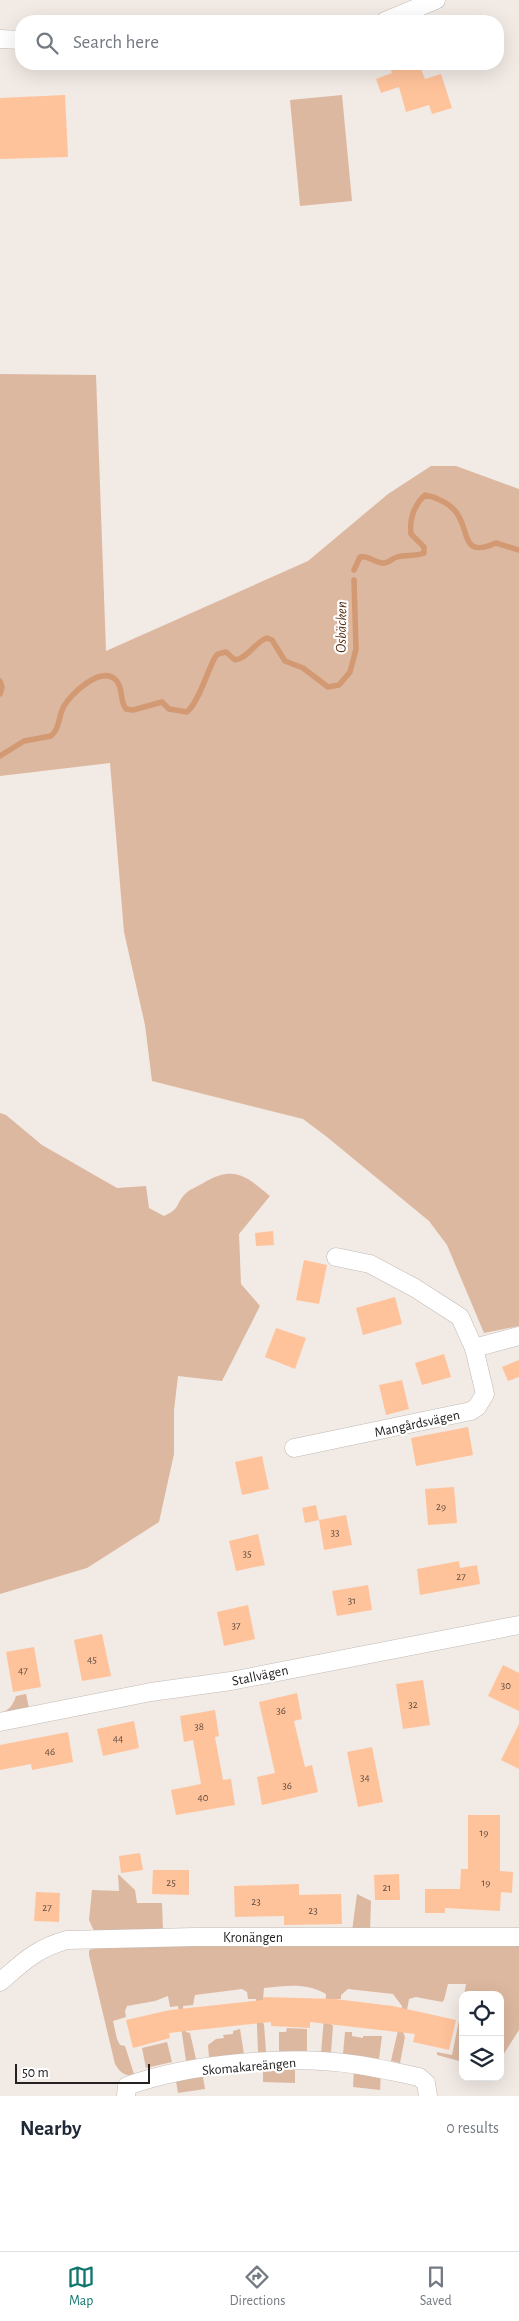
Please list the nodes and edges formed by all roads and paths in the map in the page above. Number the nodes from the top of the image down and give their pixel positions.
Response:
1 (436, 0) edge
2 (400, 15) edge
3 (0, 39) edge
4 (15, 40) edge
5 (336, 1257) dead end
6 (519, 1336) edge
7 (474, 1348) junction
8 (294, 1448) dead end
9 (519, 1625) edge
10 (0, 1722) edge
11 (519, 1937) edge
12 (0, 1982) edge
13 (126, 2096) edge
14 (428, 2096) edge

1 - 2 street
3 - 4 street
5 - 7 street, Mangårdsvägen
6 - 7 street
7 - 8 street, Mangårdsvägen
9 - 10 street, Stallvägen
11 - 12 street, Kronängen
13 - 14 street, Skomakareängen

